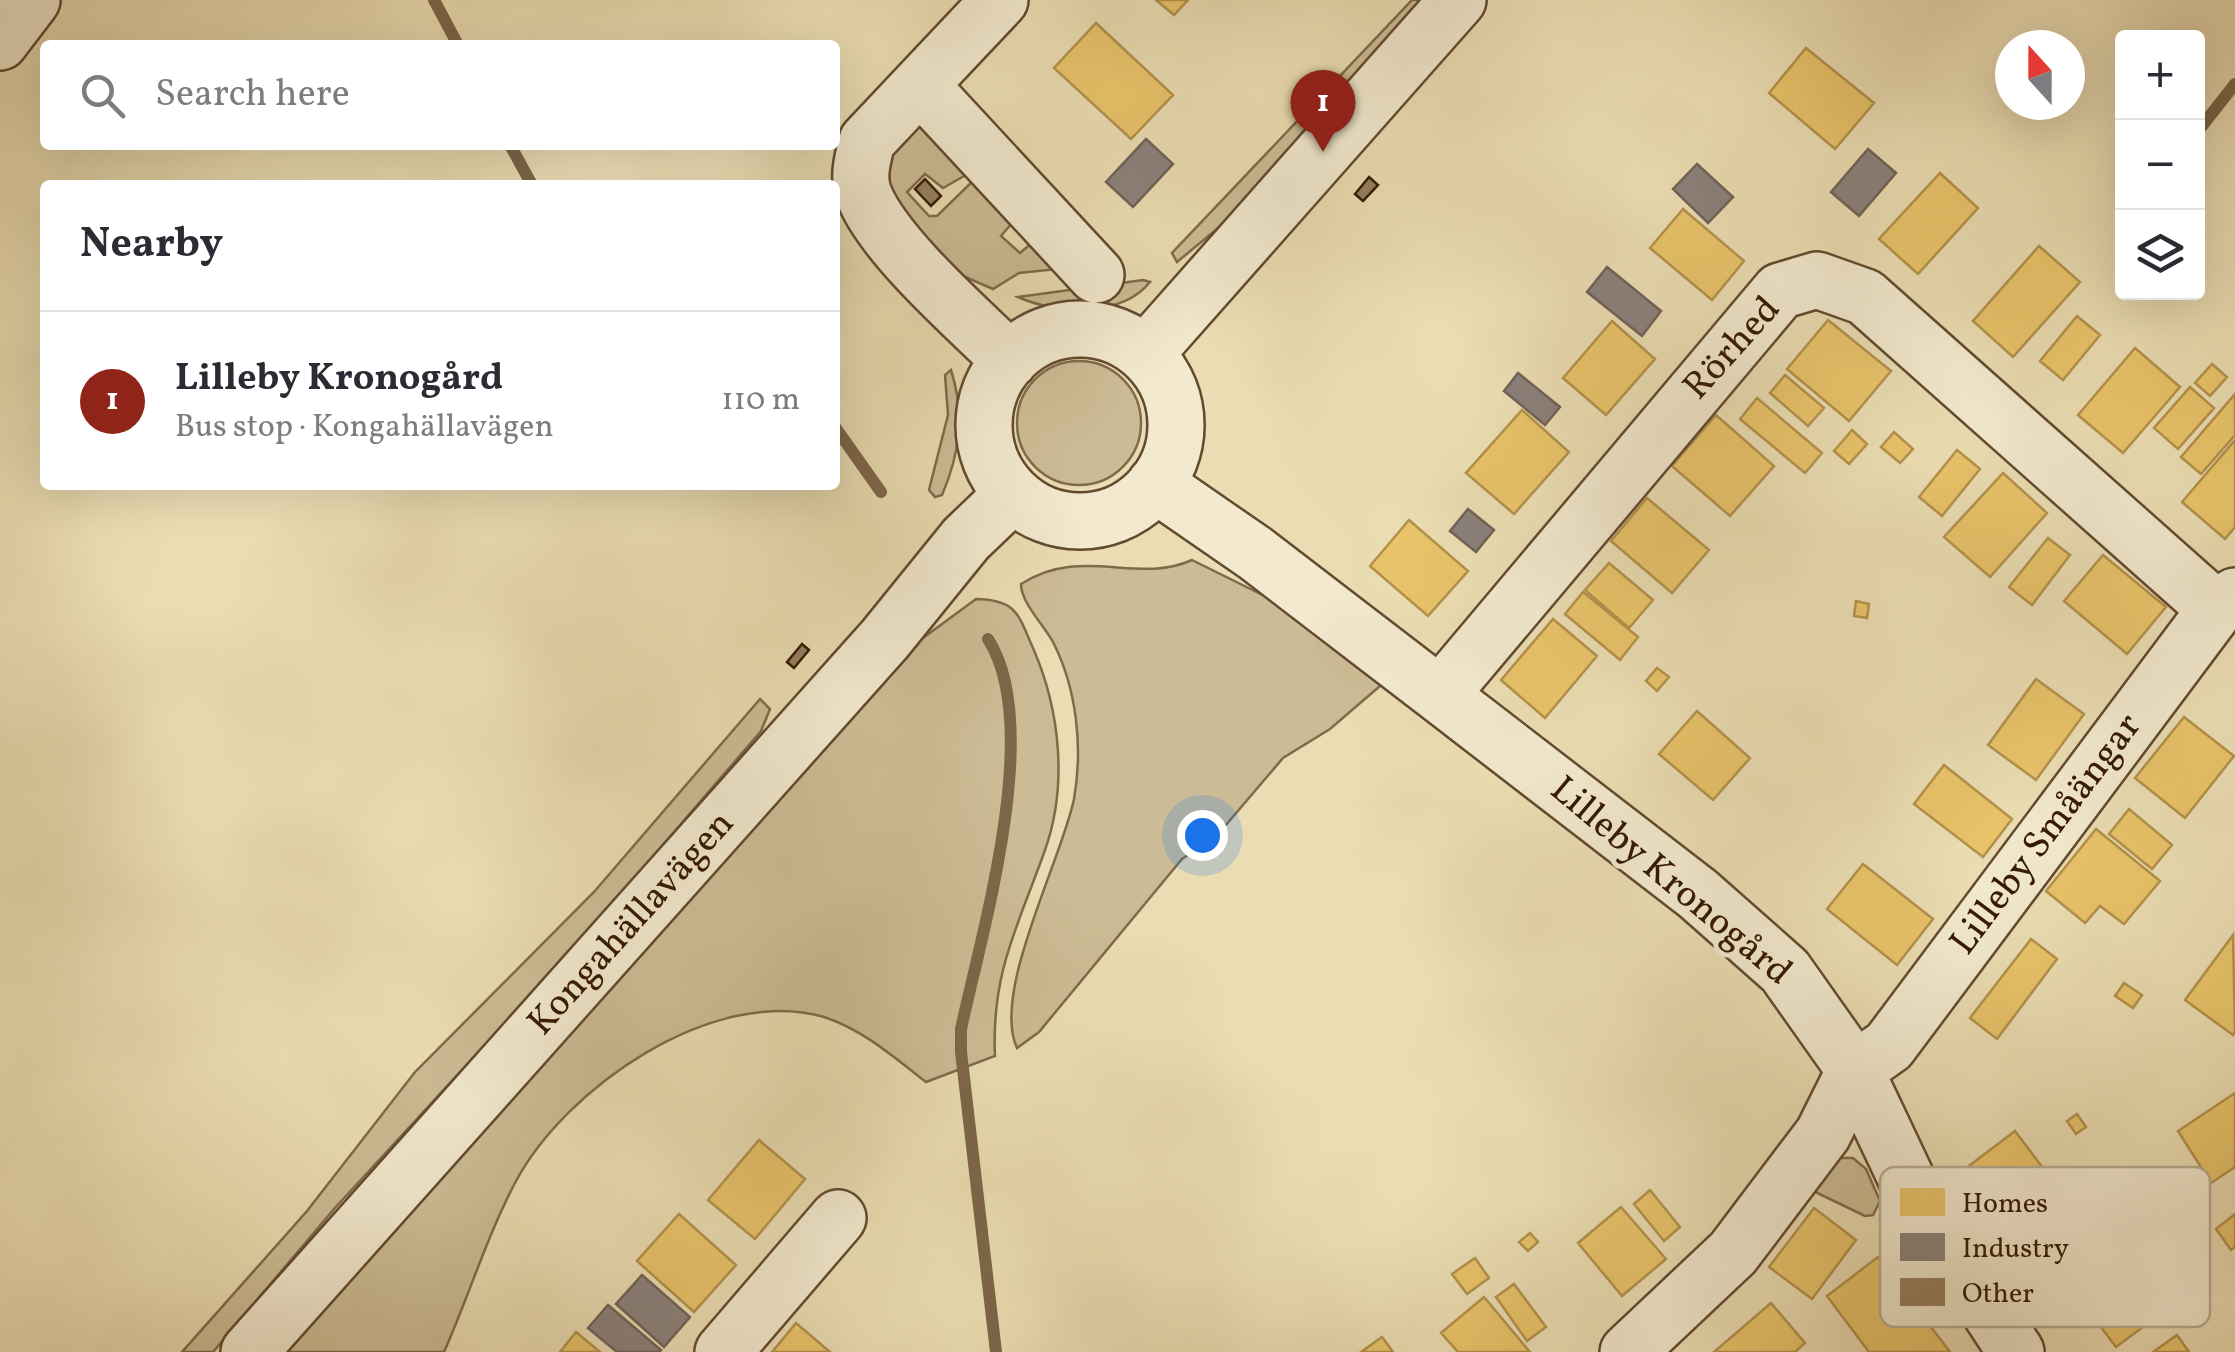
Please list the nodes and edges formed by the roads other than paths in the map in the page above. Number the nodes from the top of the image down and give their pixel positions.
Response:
1 (32, 0) edge
2 (1000, 0) edge
3 (1458, 0) edge
4 (0, 42) edge
5 (920, 85) junction
6 (1096, 275) dead end
7 (1145, 354) junction
8 (1010, 360) junction
9 (1155, 484) junction
10 (1013, 494) junction
11 (2226, 603) edge
12 (1440, 695) junction
13 (1854, 1070) junction
14 (1900, 1167) edge
15 (838, 1218) dead end
16 (2000, 1327) edge
17 (249, 1352) edge
18 (723, 1352) edge
19 (1628, 1352) edge
20 (2016, 1352) edge

1 - 4 street
2 - 5 street
3 - 7 street
5 - 6 street
5 - 8 street
7 - 8 street
7 - 9 street
8 - 10 street
9 - 10 street
9 - 12 street, Lilleby Kronogård
10 - 17 street, Kongahällavägen
11 - 12 street, Rörhed
11 - 13 street, Lilleby Småängar
12 - 13 street, Lilleby Kronogård
13 - 14 street, Lilleby Kronogård
13 - 19 street
15 - 18 street
16 - 20 street, Lilleby Kronogård

